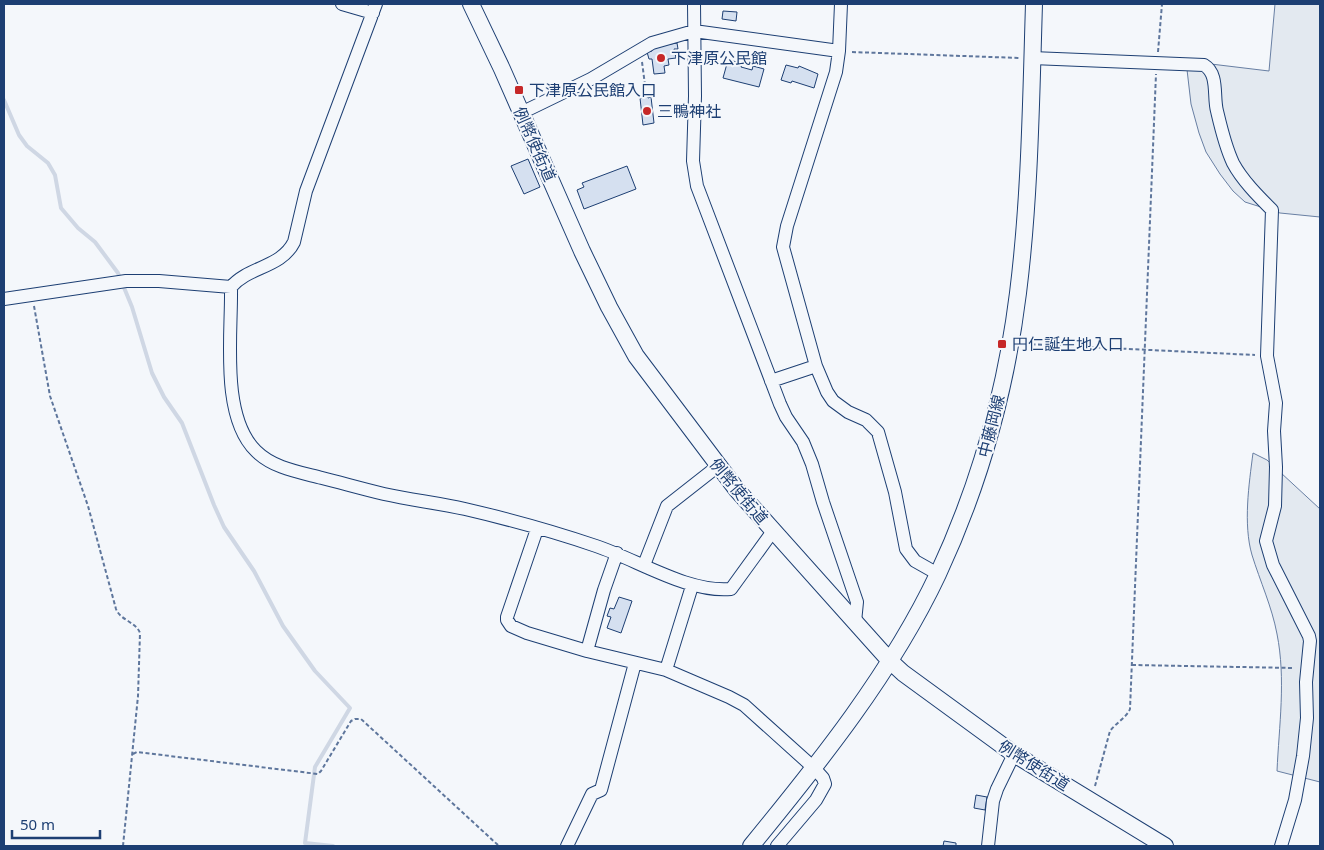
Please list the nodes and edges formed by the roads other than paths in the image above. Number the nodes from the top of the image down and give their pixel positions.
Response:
1 (342, 4) edge
2 (471, 4) edge
3 (694, 4) edge
4 (841, 4) edge
5 (1034, 4) edge
6 (375, 9) edge
7 (694, 31) junction
8 (839, 51) junction
9 (1032, 58) junction
10 (521, 113) junction
11 (231, 287) junction
12 (4, 299) edge
13 (816, 366) junction
14 (771, 380) junction
15 (718, 466) junction
16 (537, 528) junction
17 (773, 531) junction
18 (617, 553) junction
19 (644, 564) junction
20 (938, 574) junction
21 (692, 586) junction
22 (854, 622) junction
23 (587, 651) junction
24 (889, 660) junction
25 (635, 663) junction
26 (666, 670) junction
27 (1014, 754) junction
28 (814, 768) junction
29 (567, 846) edge
30 (751, 846) edge
31 (777, 846) edge
32 (988, 846) edge
33 (1165, 846) edge
34 (1281, 846) edge

1 - 6 street
2 - 10 main road, 例幣使街道
3 - 7 street
4 - 8 street
5 - 9 main road, 中藤岡線
6 - 11 street
7 - 8 street
7 - 10 street
7 - 14 street
8 - 13 street
9 - 20 main road, 中藤岡線
9 - 34 street
10 - 15 main road, 例幣使街道
11 - 12 street
11 - 16 street
13 - 14 street
13 - 20 street
14 - 22 street
15 - 17 main road, 例幣使街道
15 - 19 street
16 - 18 street
16 - 23 street
17 - 21 street
17 - 22 main road, 例幣使街道
18 - 19 street
18 - 23 street
19 - 21 street
20 - 24 main road, 中藤岡線
21 - 26 street
22 - 24 main road, 例幣使街道
23 - 25 street
24 - 27 main road, 例幣使街道
24 - 28 main road, 中藤岡線
25 - 26 street
25 - 29 street
26 - 28 street
27 - 32 street
27 - 33 main road, 例幣使街道
28 - 30 main road, 中藤岡線
28 - 31 street

